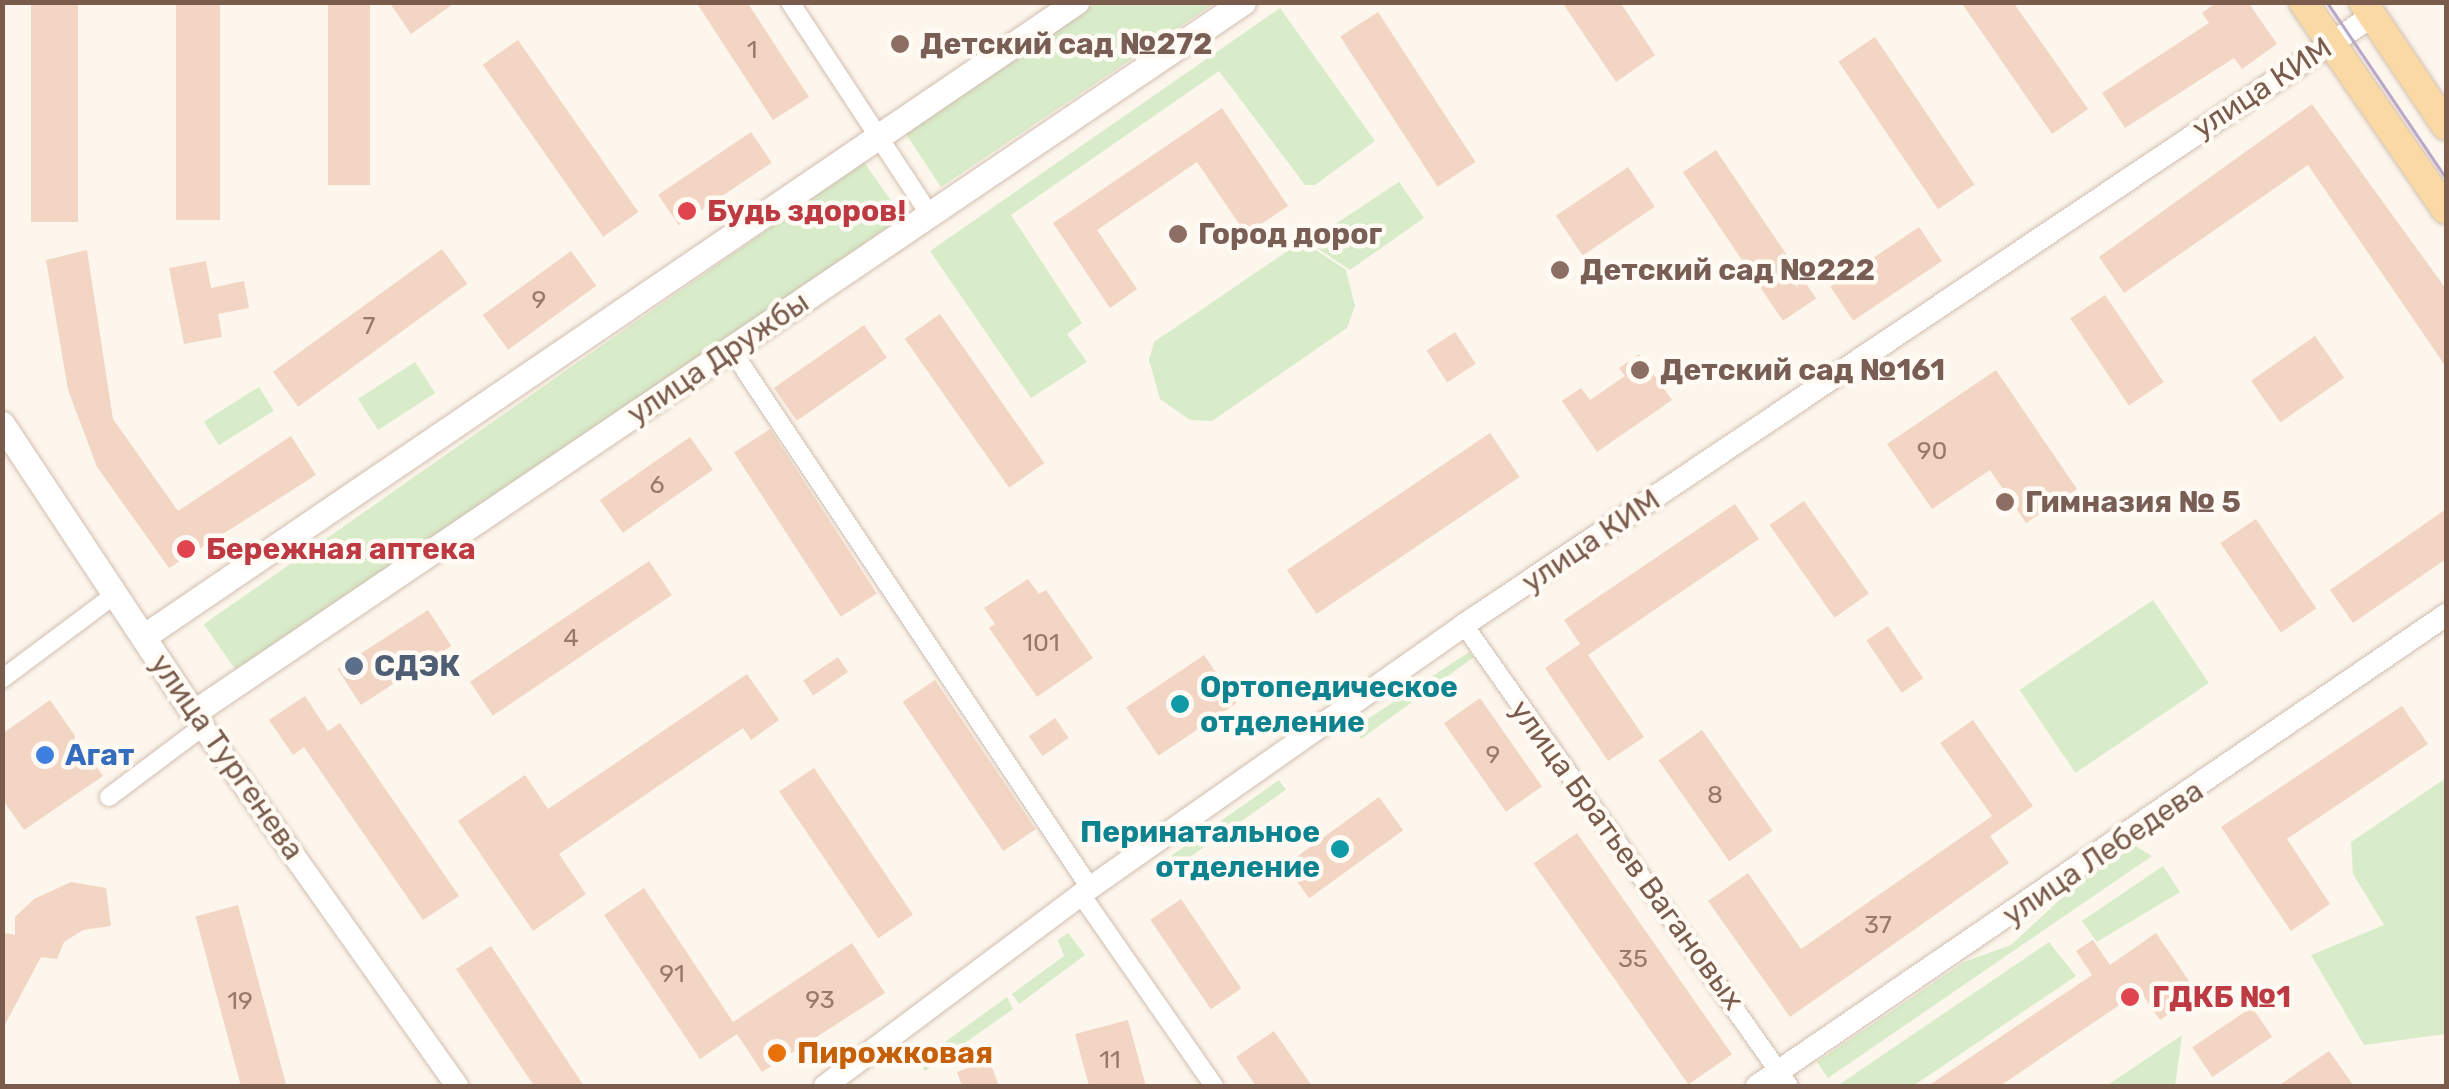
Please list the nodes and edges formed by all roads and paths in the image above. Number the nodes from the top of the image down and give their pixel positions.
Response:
1 (790, 2) edge
2 (1076, 2) edge
3 (1243, 2) edge
4 (2302, 2) edge
5 (2368, 9) edge
6 (2330, 43) junction
7 (2446, 126) edge
8 (878, 137) junction
9 (2446, 210) edge
10 (930, 215) junction
11 (731, 349) junction
12 (2, 424) edge
13 (113, 596) junction
14 (2446, 615) edge
15 (1464, 624) junction
16 (143, 637) junction
17 (2, 679) edge
18 (199, 719) junction
19 (109, 797) dead end
20 (1086, 892) junction
21 (1783, 1079) edge
22 (457, 1086) edge
23 (825, 1086) edge
24 (1214, 1086) edge
25 (1757, 1086) edge

1 - 8 street
2 - 8 main road
3 - 10 main road, улица Дружбы
4 - 6 main road
5 - 6 street, улица КИМ
5 - 7 main road
6 - 9 main road
6 - 15 street, улица КИМ
8 - 10 street
8 - 16 main road
10 - 11 main road, улица Дружбы
11 - 18 main road, улица Дружбы
11 - 20 street
12 - 13 main road, улица Тургенева
13 - 16 main road, улица Тургенева
13 - 17 street
14 - 21 street, улица Лебедева
15 - 20 street, улица КИМ
15 - 21 street, улица Братьев Вагановых
16 - 18 main road, улица Тургенева
18 - 19 street
18 - 22 street, улица Тургенева
20 - 23 street, улица КИМ
20 - 24 street
21 - 25 street, улица Лебедева

